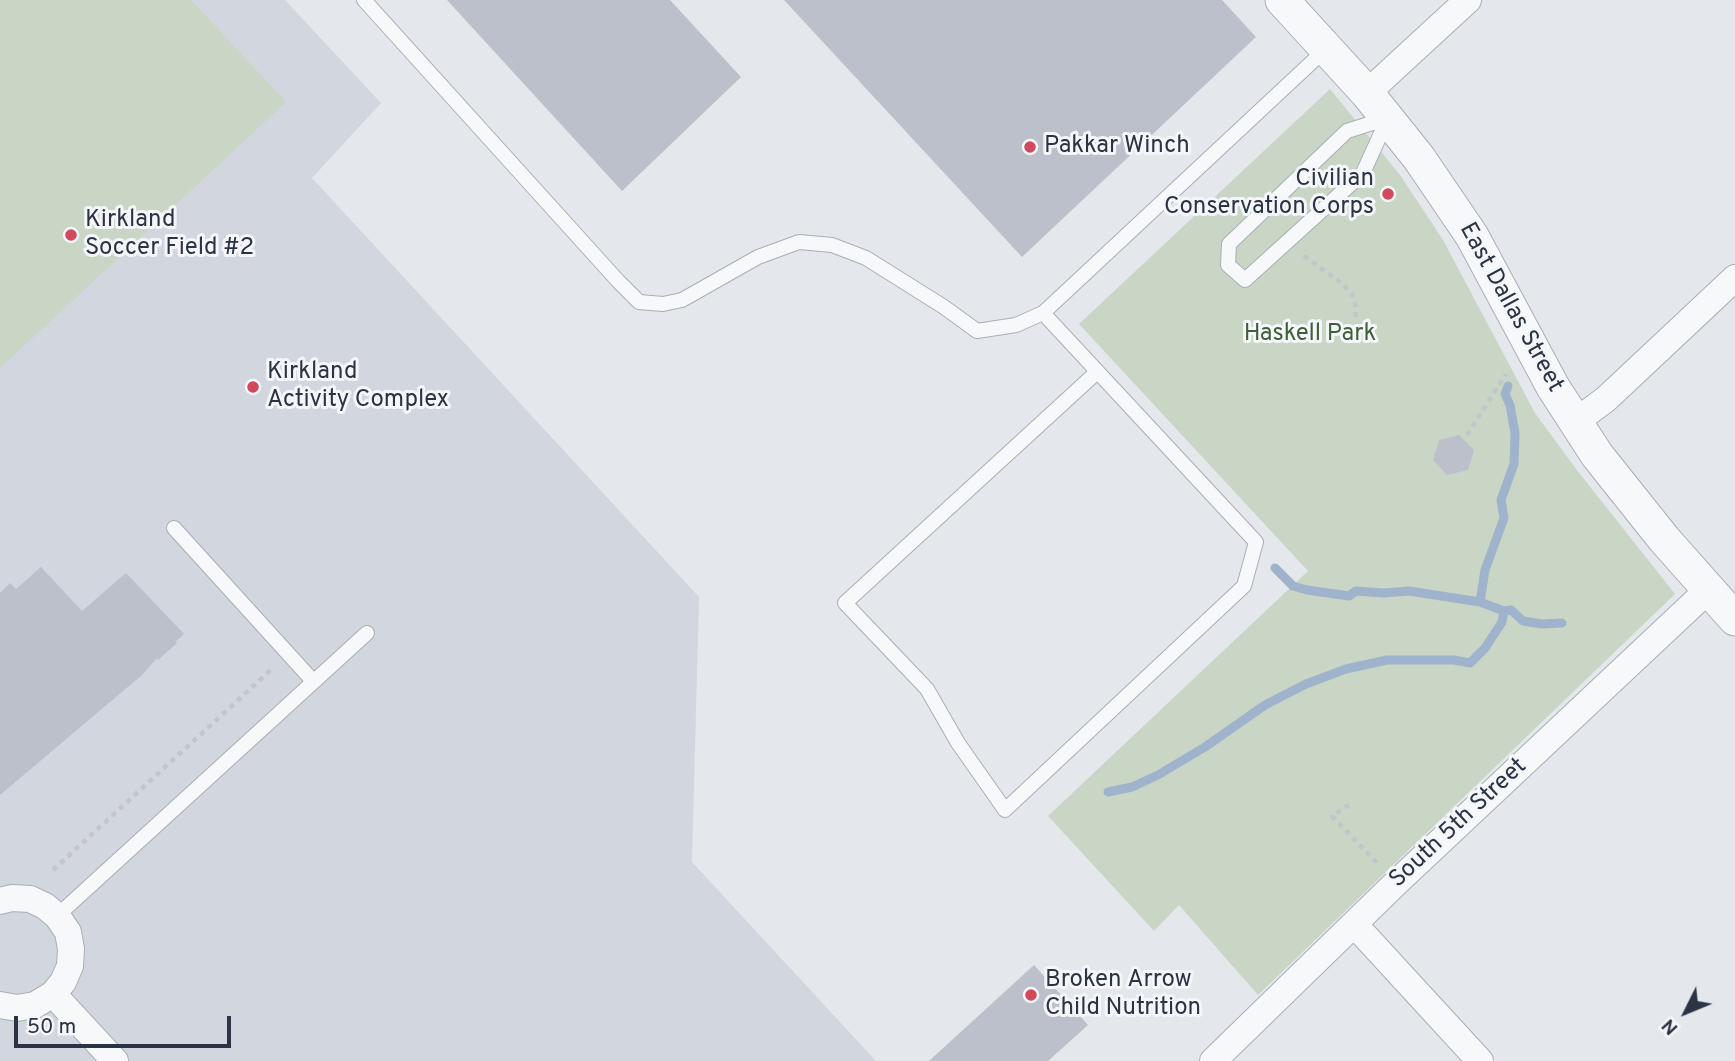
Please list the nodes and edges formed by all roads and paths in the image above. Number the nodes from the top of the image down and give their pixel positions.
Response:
1 (364, 0) edge
2 (1282, 0) edge
3 (1468, 0) edge
4 (1327, 48) junction
5 (1367, 93) junction
6 (1388, 118) junction
7 (1287, 243) junction
8 (1735, 278) edge
9 (1043, 313) junction
10 (1356, 320) dead end
11 (1097, 372) junction
12 (1506, 374) dead end
13 (1575, 422) junction
14 (1467, 435) dead end
15 (174, 528) dead end
16 (1708, 590) junction
17 (1735, 619) edge
18 (367, 633) dead end
19 (289, 654) junction
20 (313, 681) junction
21 (1349, 805) dead end
22 (53, 870) dead end
23 (1396, 883) junction
24 (0, 901) edge
25 (57, 916) junction
26 (1354, 924) junction
27 (53, 994) junction
28 (0, 1005) edge
29 (115, 1061) edge
30 (1213, 1061) edge
31 (1480, 1061) edge

1 - 9 lane
2 - 4 street, East Dallas Street
3 - 5 street
4 - 5 street, East Dallas Street
4 - 9 lane
5 - 6 street, East Dallas Street
6 - 7 lane
6 - 7 lane
6 - 13 street, East Dallas Street
7 - 10 path
8 - 13 street
9 - 11 lane
11 - 11 lane
12 - 14 path
13 - 16 street, East Dallas Street
15 - 19 lane
16 - 17 street, East Dallas Street
16 - 23 street, South 5th Street
18 - 20 lane
19 - 20 lane
19 - 22 path
20 - 25 lane
21 - 23 path
23 - 26 street, South 5th Street
24 - 25 street
25 - 27 street
26 - 30 street, South 5th Street
26 - 31 street
27 - 28 street
27 - 29 street

